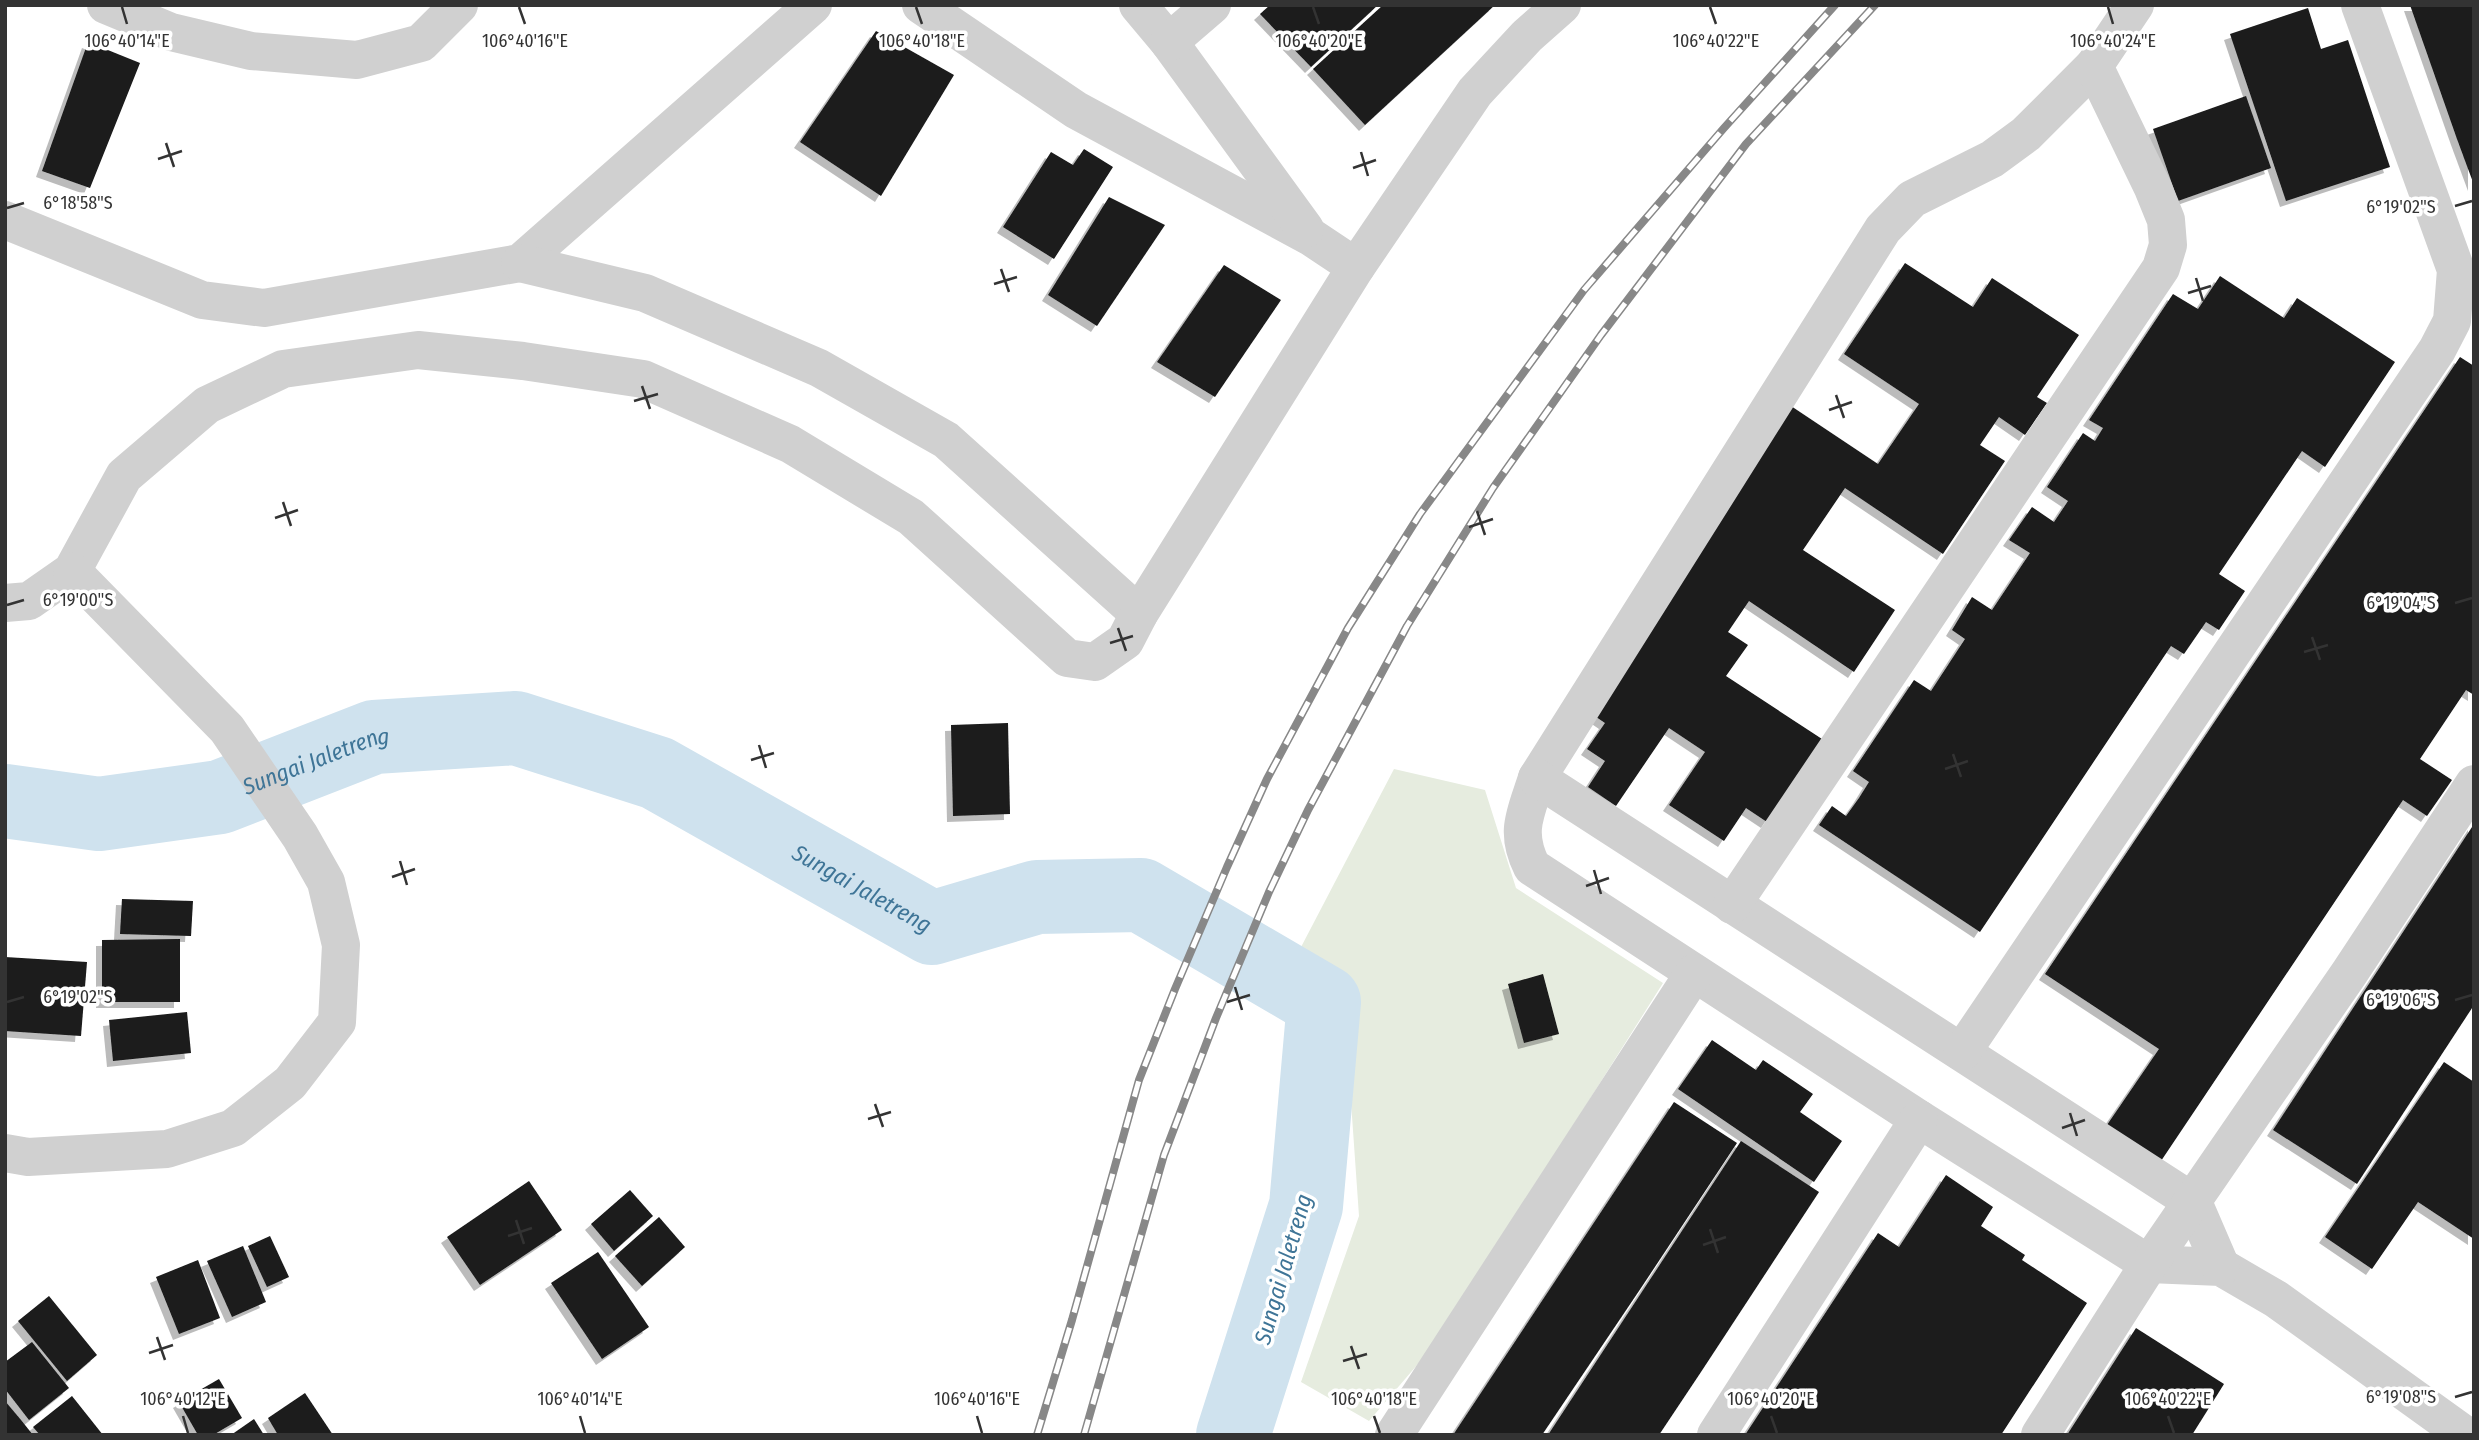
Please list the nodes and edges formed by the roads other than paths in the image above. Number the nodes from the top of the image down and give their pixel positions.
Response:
1 (106, 5) edge
2 (459, 5) edge
3 (813, 5) edge
4 (921, 5) edge
5 (1138, 5) edge
6 (1212, 5) edge
7 (1562, 5) edge
8 (2135, 5) edge
9 (2360, 5) edge
10 (1169, 42) junction
11 (2094, 66) junction
12 (5, 219) edge
13 (1311, 237) junction
14 (520, 263) junction
15 (1356, 267) junction
16 (72, 571) junction
17 (5, 603) edge
18 (1139, 614) junction
19 (1537, 778) junction
20 (2474, 784) edge
21 (1732, 905) junction
22 (1694, 973) junction
23 (1962, 1052) junction
24 (1919, 1119) junction
25 (5, 1153) edge
26 (2193, 1202) junction
27 (2149, 1264) junction
28 (2221, 1267) junction
29 (1394, 1435) edge
30 (1716, 1435) edge
31 (2039, 1435) edge
32 (2465, 1435) edge

1 - 2 street
3 - 14 street
4 - 13 street
5 - 10 street
6 - 10 street
7 - 15 street
8 - 11 street
9 - 23 street
10 - 13 street
11 - 19 street
11 - 21 street
12 - 14 street
13 - 15 street
14 - 18 street
15 - 18 street
16 - 17 street
16 - 18 street
16 - 25 street
19 - 21 street
19 - 22 street
20 - 26 street
21 - 23 street
22 - 24 street
22 - 29 street
23 - 26 street
24 - 27 street
24 - 30 street
26 - 27 street
26 - 28 street
27 - 28 street
27 - 31 street
28 - 32 street

